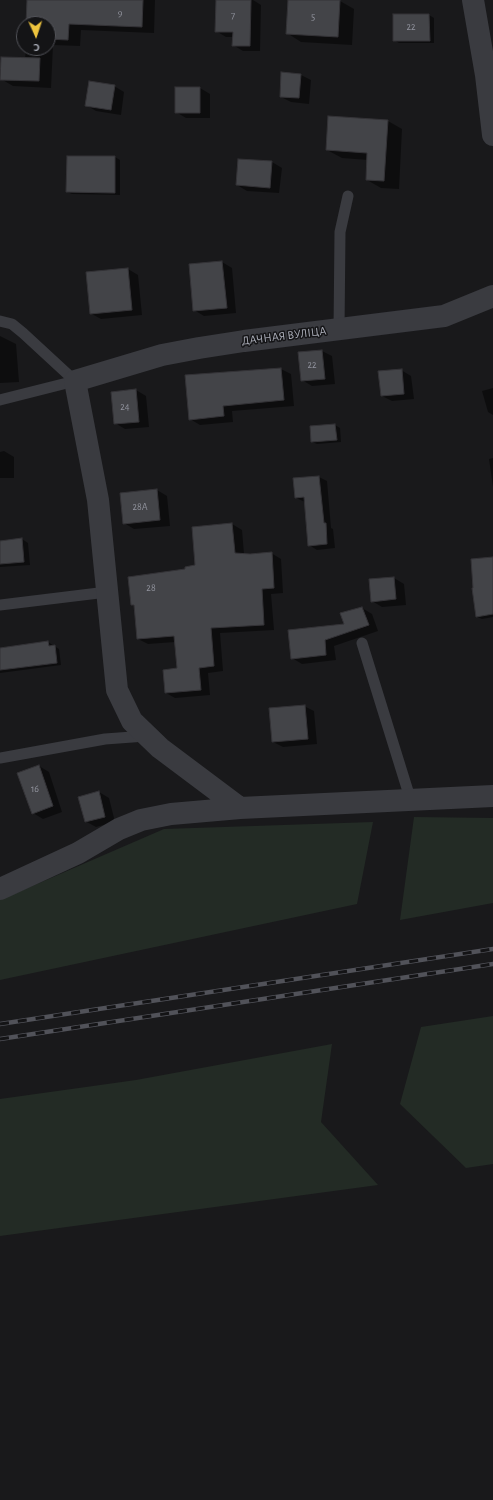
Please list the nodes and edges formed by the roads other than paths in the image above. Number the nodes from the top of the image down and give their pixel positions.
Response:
1 (473, 0) edge
2 (490, 75) edge
3 (493, 135) edge
4 (348, 196) dead end
5 (493, 296) edge
6 (0, 321) edge
7 (338, 330) junction
8 (75, 381) junction
9 (0, 400) edge
10 (106, 592) junction
11 (0, 605) edge
12 (362, 643) dead end
13 (147, 736) junction
14 (0, 758) edge
15 (493, 796) edge
16 (411, 800) junction
17 (240, 808) junction
18 (0, 889) edge

1 - 2 street
2 - 3 street
4 - 7 lane
5 - 7 street, ДАЧНАЯ ВУЛІЦА
6 - 8 lane
7 - 8 street, ДАЧНАЯ ВУЛІЦА
8 - 9 lane
8 - 10 street
10 - 11 lane
10 - 13 street
12 - 16 lane
13 - 14 lane
13 - 17 street
15 - 16 street
16 - 17 street
17 - 18 street

